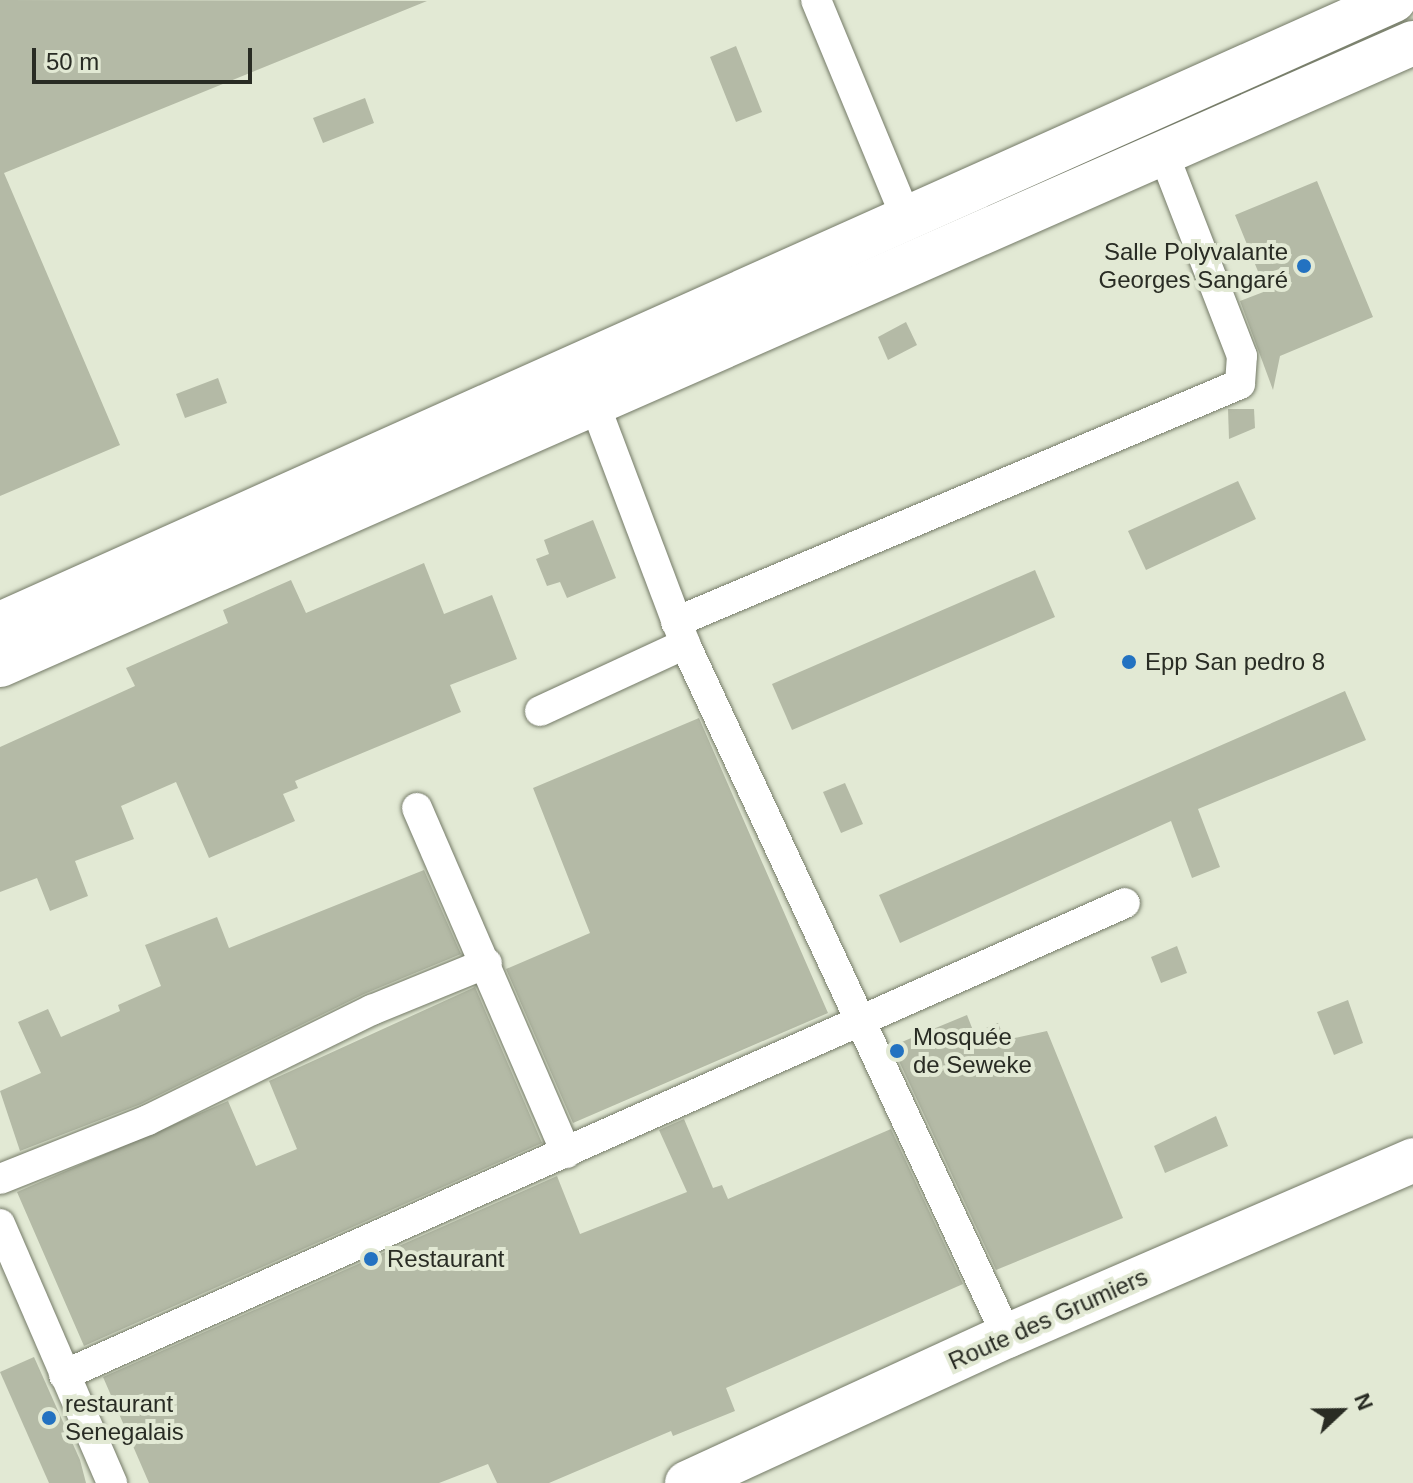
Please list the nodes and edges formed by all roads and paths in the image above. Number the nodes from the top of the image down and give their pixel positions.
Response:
1 (816, 0) edge
2 (1394, 0) edge
3 (1413, 43) edge
4 (1163, 152) junction
5 (906, 217) junction
6 (593, 400) junction
7 (0, 624) edge
8 (680, 633) junction
9 (0, 665) edge
10 (540, 711) dead end
11 (417, 808) dead end
12 (1125, 903) dead end
13 (487, 963) junction
14 (863, 1021) junction
15 (566, 1153) junction
16 (1413, 1160) edge
17 (0, 1179) edge
18 (0, 1224) edge
19 (1007, 1336) junction
20 (64, 1375) junction
21 (112, 1483) edge
22 (687, 1483) edge

1 - 5 street
2 - 5 main road
3 - 4 main road
4 - 6 main road
4 - 8 street
5 - 7 main road
6 - 8 street
6 - 9 main road
8 - 10 street
8 - 14 street
11 - 13 street
12 - 14 street
13 - 15 street
13 - 17 street
14 - 15 street
14 - 19 street
15 - 20 street
16 - 19 main road, Route des Grumiers
18 - 20 street
19 - 22 main road, Route des Grumiers
20 - 21 street

